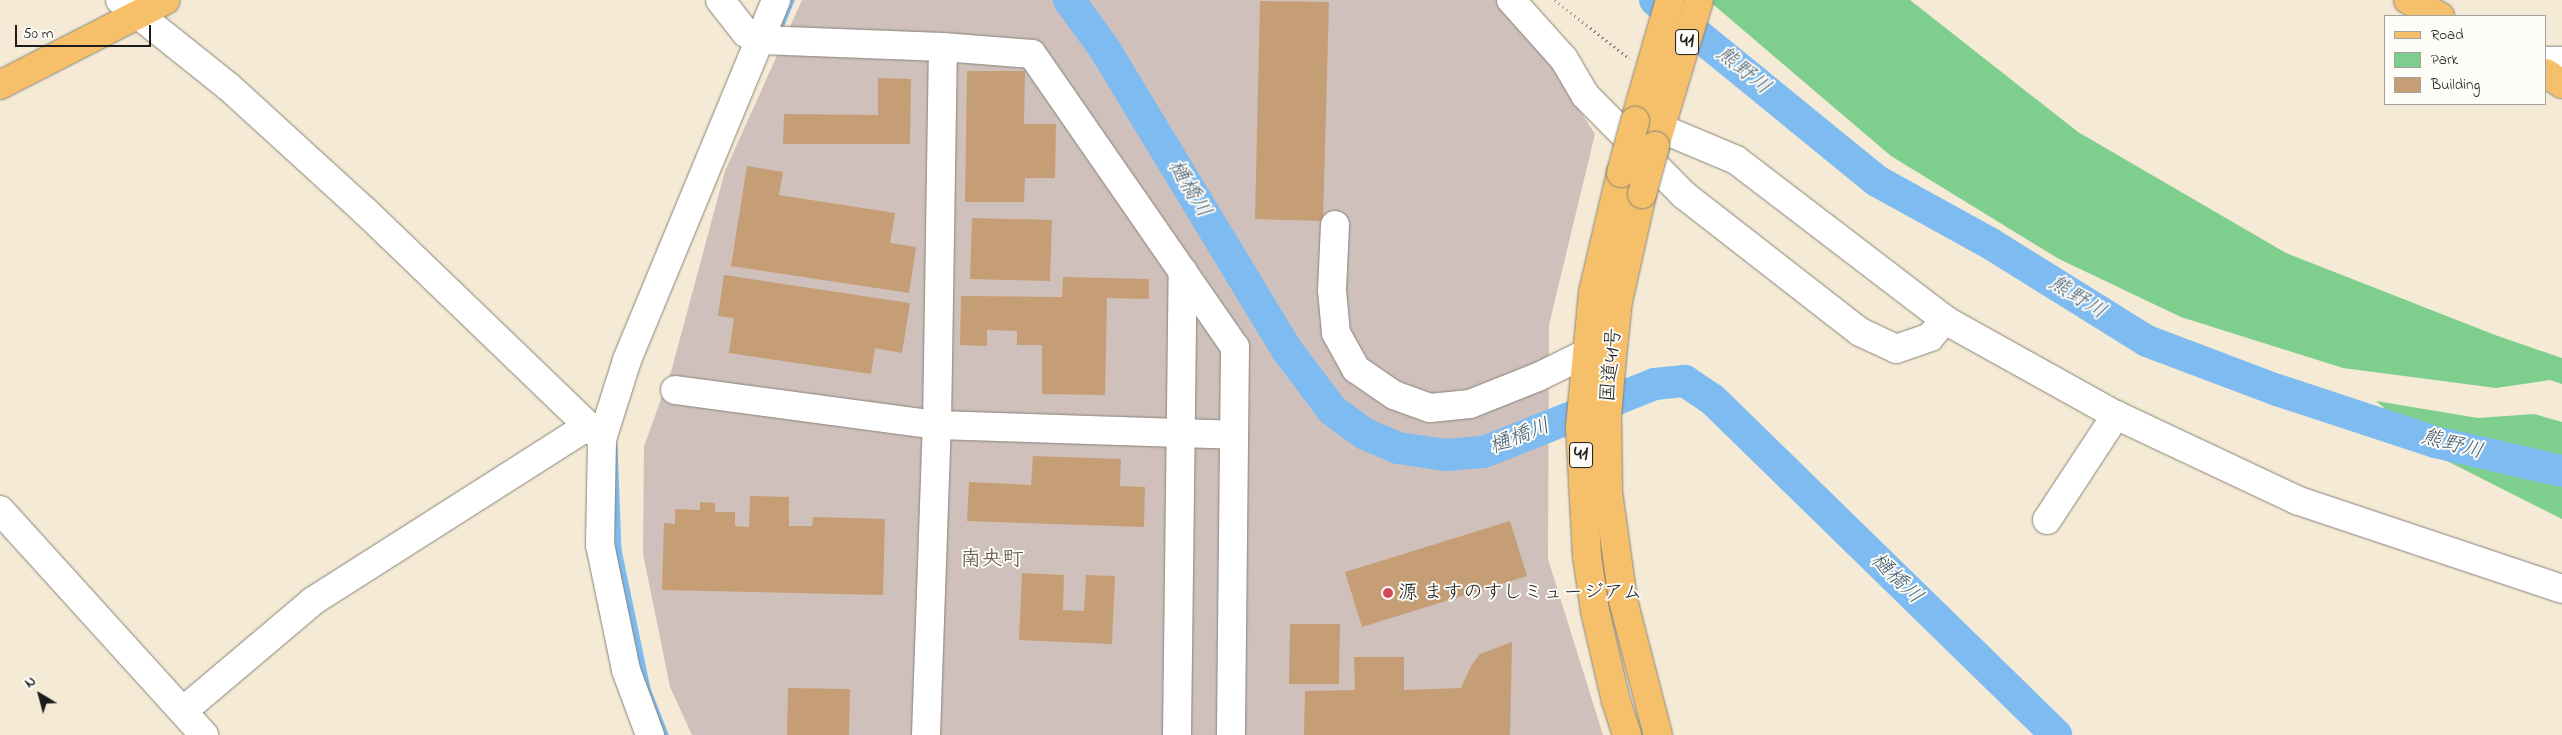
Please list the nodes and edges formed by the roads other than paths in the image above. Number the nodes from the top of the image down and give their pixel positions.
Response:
1 (166, 0) edge
2 (720, 0) edge
3 (776, 0) edge
4 (1511, 0) edge
5 (1670, 0) edge
6 (1699, 0) edge
7 (2408, 0) edge
8 (129, 7) edge
9 (2438, 15) edge
10 (760, 40) junction
11 (943, 47) junction
12 (2547, 61) edge
13 (2562, 61) edge
14 (2547, 74) edge
15 (2562, 84) edge
16 (0, 85) edge
17 (1650, 132) junction
18 (1335, 226) dead end
19 (1183, 271) junction
20 (1945, 320) junction
21 (1585, 354) junction
22 (675, 390) dead end
23 (2116, 415) junction
24 (937, 424) junction
25 (595, 432) junction
26 (1182, 435) junction
27 (1234, 435) junction
28 (0, 510) edge
29 (2047, 520) dead end
30 (2562, 589) edge
31 (183, 711) junction
32 (204, 735) edge
33 (650, 735) edge
34 (926, 735) edge
35 (1177, 735) edge
36 (1231, 735) edge
37 (1628, 735) edge
38 (1658, 735) edge

1 - 8 main road
2 - 10 street
3 - 10 street
4 - 20 street
5 - 17 main road, 国道41号 / 41
6 - 17 main road, 国道41号 / 41
7 - 9 main road
8 - 16 main road
8 - 25 street
10 - 11 street
10 - 25 street
11 - 19 street
11 - 24 street
12 - 13 street
14 - 15 main road
17 - 20 street
17 - 21 main road, 国道41号 / 41, bridge
17 - 38 main road, 国道41号 / 41, bridge
18 - 21 street
19 - 26 street
19 - 27 street
20 - 23 street
21 - 37 main road, 国道41号 / 41
22 - 24 street
23 - 29 street
23 - 30 street
24 - 26 street
24 - 34 street
25 - 31 street
25 - 33 street
26 - 27 street
26 - 35 street
27 - 36 street
28 - 31 street
31 - 32 street

